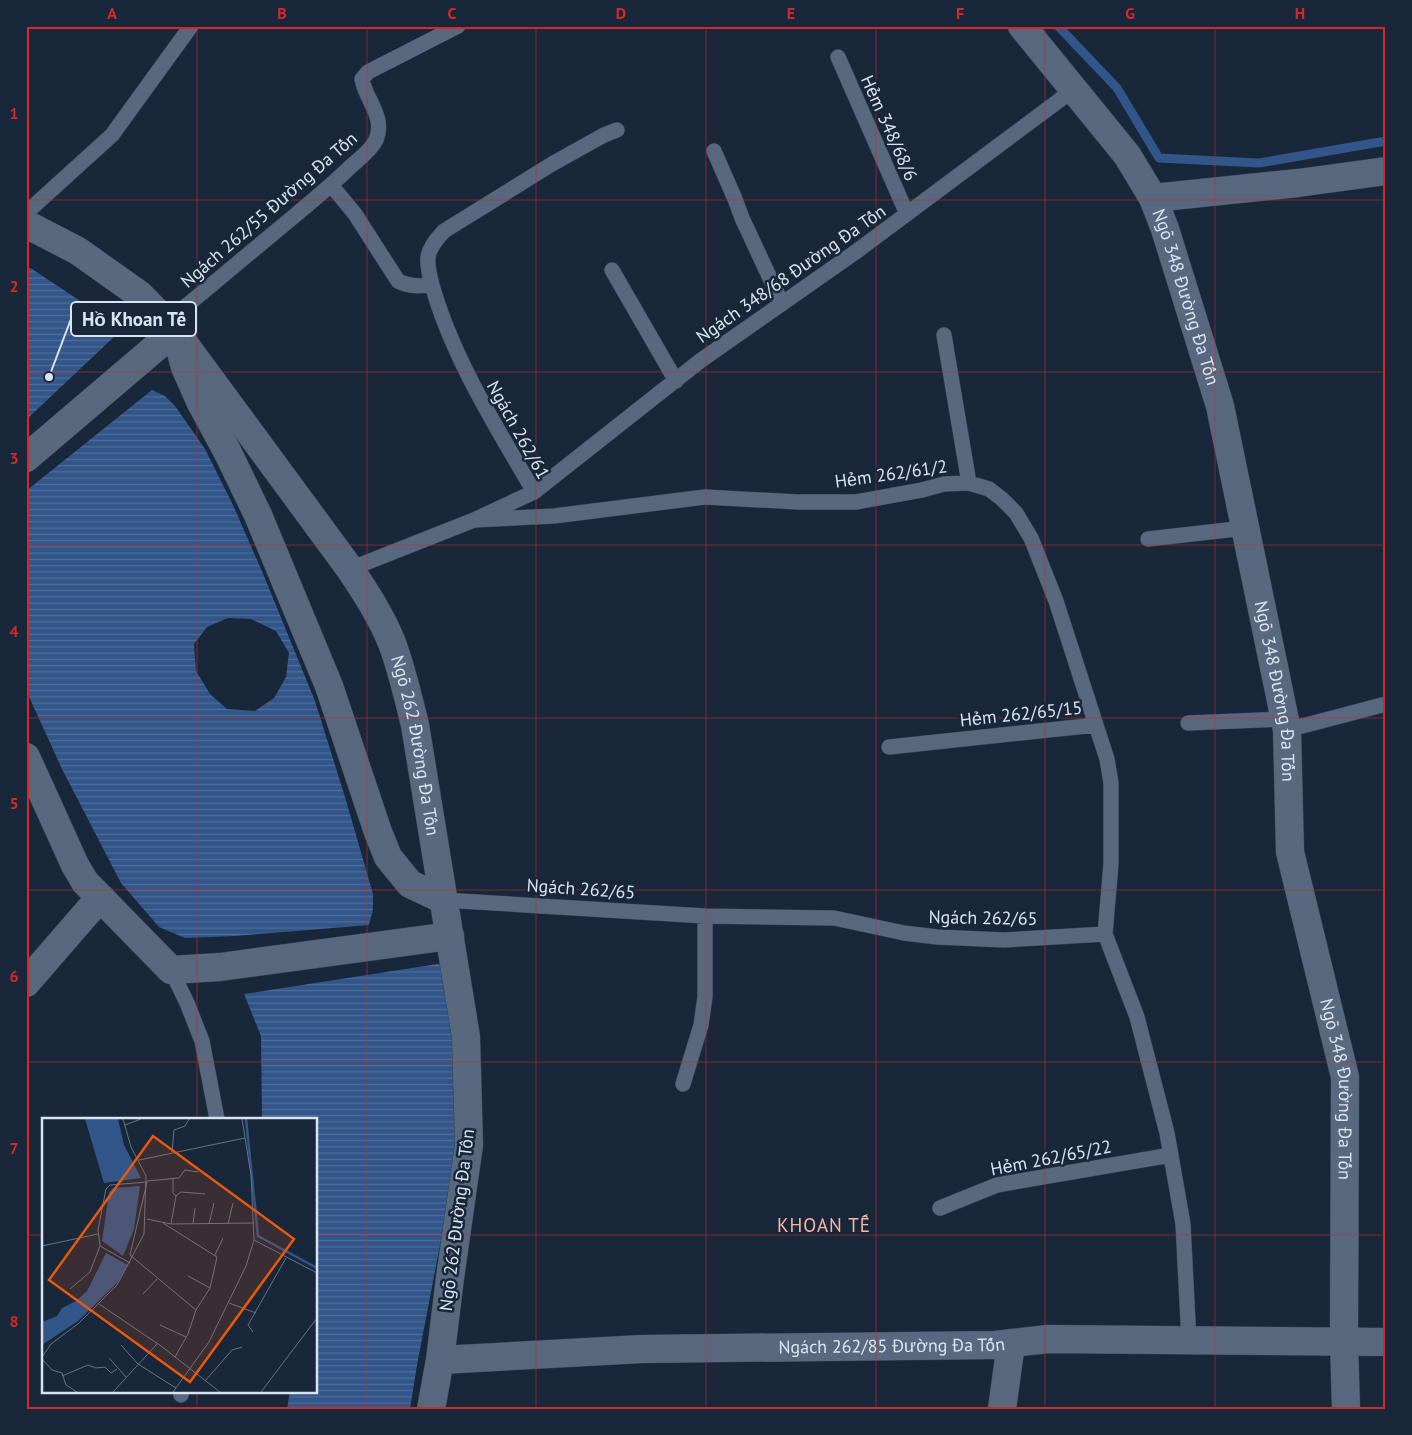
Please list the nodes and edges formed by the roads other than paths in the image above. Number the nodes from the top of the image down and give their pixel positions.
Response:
1 (191, 26) edge
2 (458, 26) edge
3 (1022, 26) edge
4 (838, 57) dead end
5 (1073, 90) junction
6 (617, 130) dead end
7 (714, 151) dead end
8 (1386, 171) edge
9 (331, 185) junction
10 (1152, 198) junction
11 (26, 213) edge
12 (907, 214) junction
13 (26, 224) edge
14 (612, 270) dead end
15 (432, 285) junction
16 (782, 304) junction
17 (171, 327) junction
18 (944, 335) dead end
19 (676, 381) junction
20 (26, 458) edge
21 (969, 483) junction
22 (534, 492) junction
23 (474, 520) junction
24 (1245, 528) junction
25 (1148, 538) dead end
26 (350, 569) junction
27 (1386, 704) edge
28 (1188, 723) dead end
29 (1286, 724) junction
30 (1096, 725) junction
31 (889, 747) dead end
32 (26, 757) edge
33 (101, 898) junction
34 (444, 900) junction
35 (705, 916) junction
36 (1105, 934) junction
37 (450, 936) junction
38 (171, 970) junction
39 (26, 983) edge
40 (683, 1084) dead end
41 (217, 1118) edge
42 (1171, 1155) junction
43 (940, 1208) dead end
44 (1189, 1341) junction
45 (1344, 1342) junction
46 (1386, 1342) edge
47 (1010, 1343) junction
48 (440, 1360) junction
49 (431, 1409) edge
50 (1002, 1409) edge
51 (1346, 1409) edge

1 - 11 lane
2 - 9 lane, Ngách 262/55 Đường Đa Tốn
3 - 5 street, Ngõ 348 Đường Đa Tốn
4 - 12 lane, Hẻm 348/68/6
5 - 10 street, Ngõ 348 Đường Đa Tốn
5 - 12 lane, Ngách 348/68 Đường Đa Tốn
6 - 15 lane, Ngách 262/61
7 - 16 lane
8 - 10 street
9 - 15 lane
9 - 17 lane, Ngách 262/55 Đường Đa Tốn
10 - 24 street, Ngõ 348 Đường Đa Tốn
12 - 16 lane, Ngách 348/68 Đường Đa Tốn
13 - 17 street, Ngõ 262 Đường Đa Tôn
14 - 19 lane
15 - 22 lane, Ngách 262/61
16 - 19 lane, Ngách 348/68 Đường Đa Tốn
17 - 20 street
17 - 26 street, Ngõ 262 Đường Đa Tôn
17 - 34 street
18 - 21 lane
19 - 22 lane, Ngách 348/68 Đường Đa Tốn
21 - 23 lane, Hẻm 262/61/2
21 - 30 lane, Hẻm 262/61/2
22 - 23 lane, Ngách 262/61
23 - 26 lane, Ngách 262/61
24 - 25 lane
24 - 29 street, Ngõ 348 Đường Đa Tốn
26 - 34 street, Ngõ 262 Đường Đa Tôn
27 - 29 lane
28 - 29 lane
29 - 45 street, Ngõ 348 Đường Đa Tốn
30 - 31 lane, Hẻm 262/65/15
30 - 36 lane, Hẻm 262/65/15
32 - 33 street
33 - 38 street
33 - 39 street
34 - 35 lane, Ngách 262/65
34 - 37 street, Ngõ 262 Đường Đa Tôn
35 - 36 lane, Ngách 262/65
35 - 40 lane
36 - 42 lane
37 - 38 street
37 - 48 street, Ngõ 262 Đường Đa Tôn
38 - 41 lane
42 - 43 lane, Hẻm 262/65/22
42 - 44 lane
44 - 45 street, Ngách 262/85 Đường Đa Tốn
44 - 47 street, Ngách 262/85 Đường Đa Tốn
45 - 46 street, Ngách 262/85 Đường Đa Tốn
45 - 51 street, Ngõ 348 Đường Đa Tốn
47 - 48 street, Ngách 262/85 Đường Đa Tốn
47 - 50 street
48 - 49 street, Ngõ 262 Đường Đa Tôn

